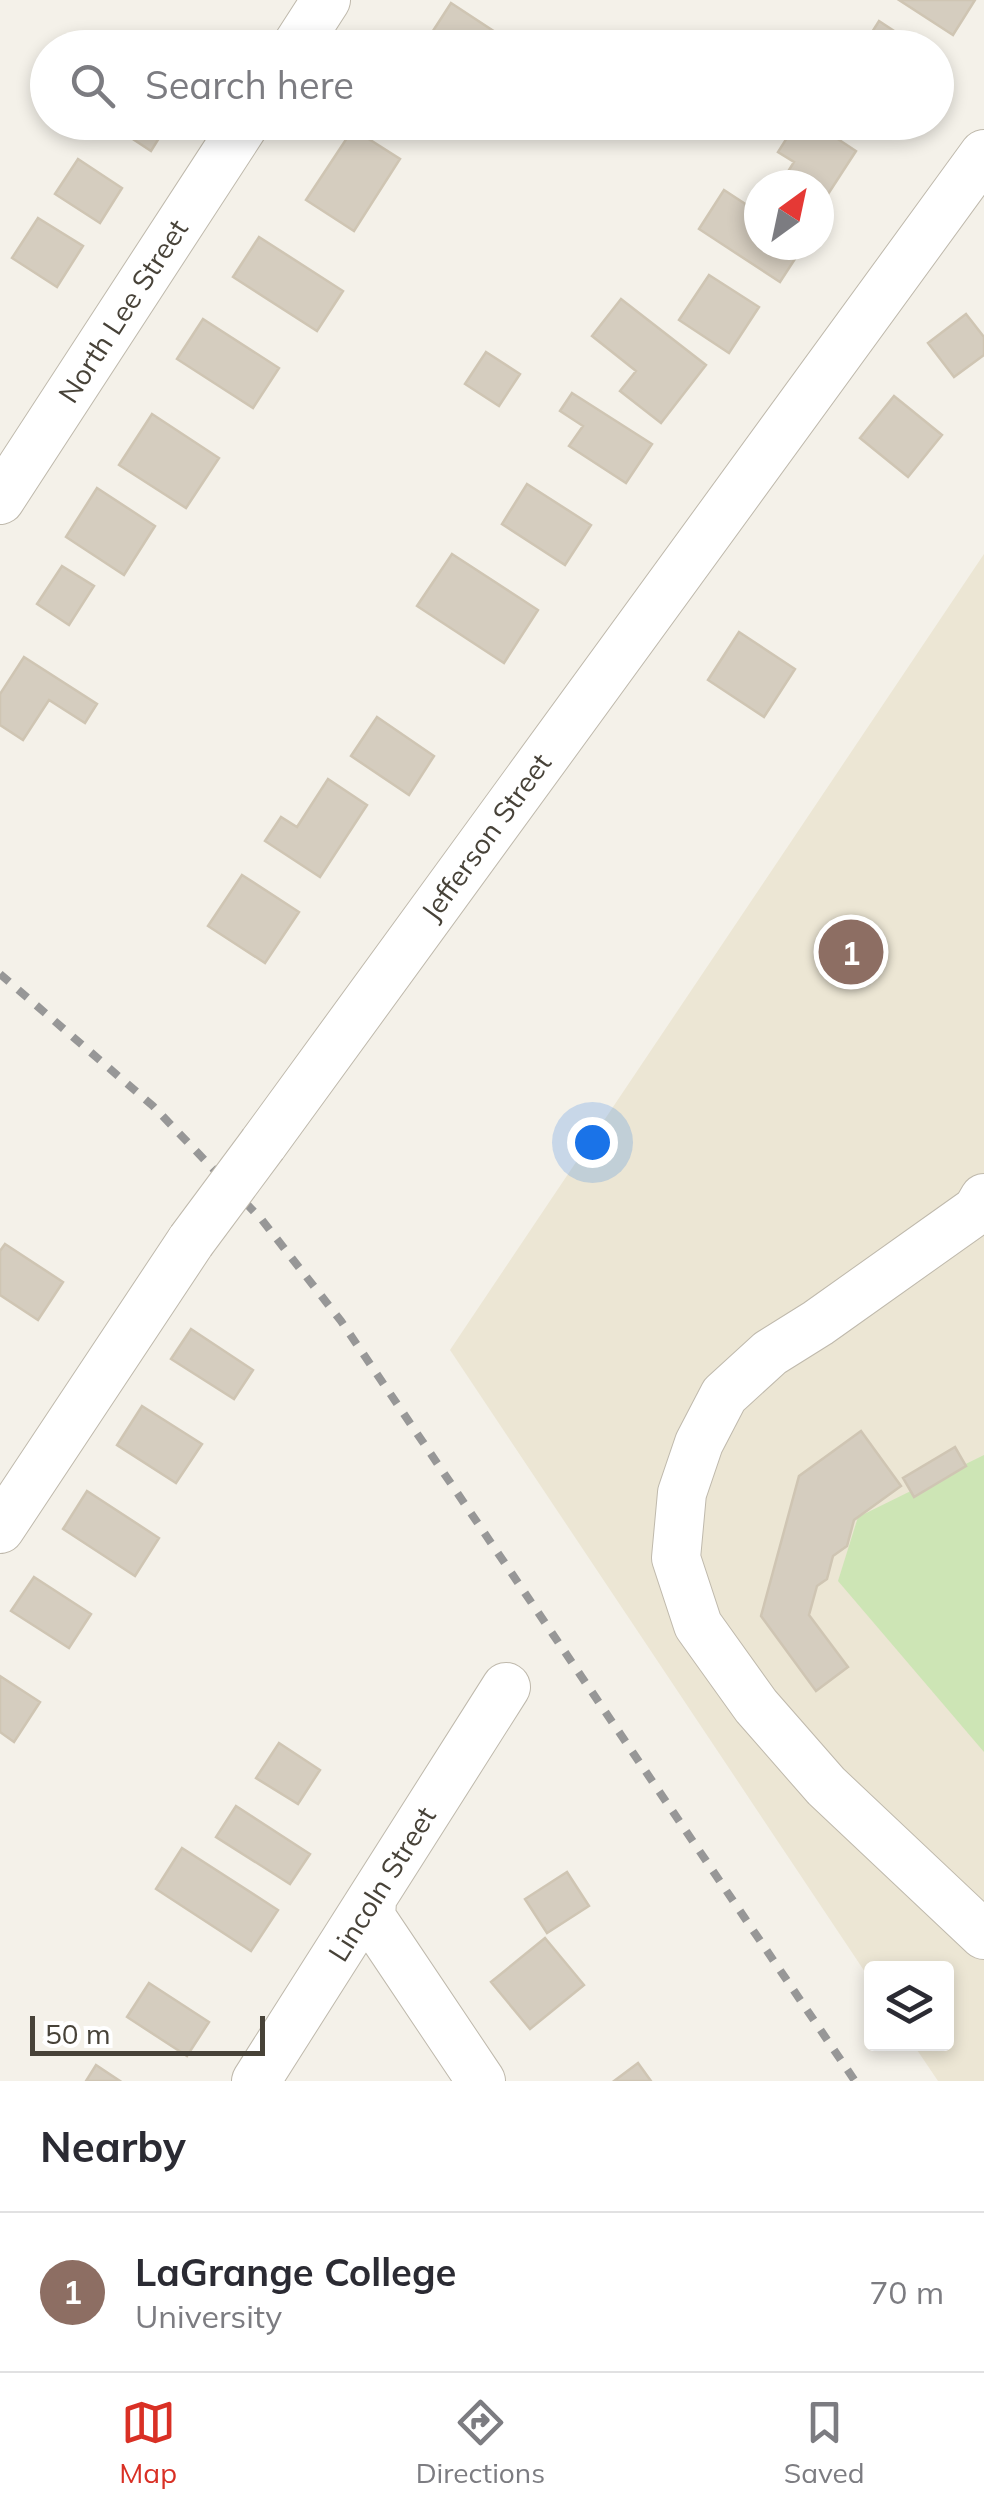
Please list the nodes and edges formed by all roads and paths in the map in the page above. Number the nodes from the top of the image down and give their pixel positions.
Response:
1 (326, 0) edge
2 (307, 30) edge
3 (234, 140) edge
4 (984, 154) edge
5 (0, 500) edge
6 (982, 1206) edge
7 (0, 1529) edge
8 (506, 1687) dead end
9 (372, 1900) junction
10 (984, 1936) edge
11 (256, 2081) edge
12 (481, 2081) edge

1 - 2 street
3 - 5 street, North Lee Street
4 - 7 street, Jefferson Street, bridge
6 - 10 street
8 - 9 street, Lincoln Street
9 - 11 street, Lincoln Street
9 - 12 street

